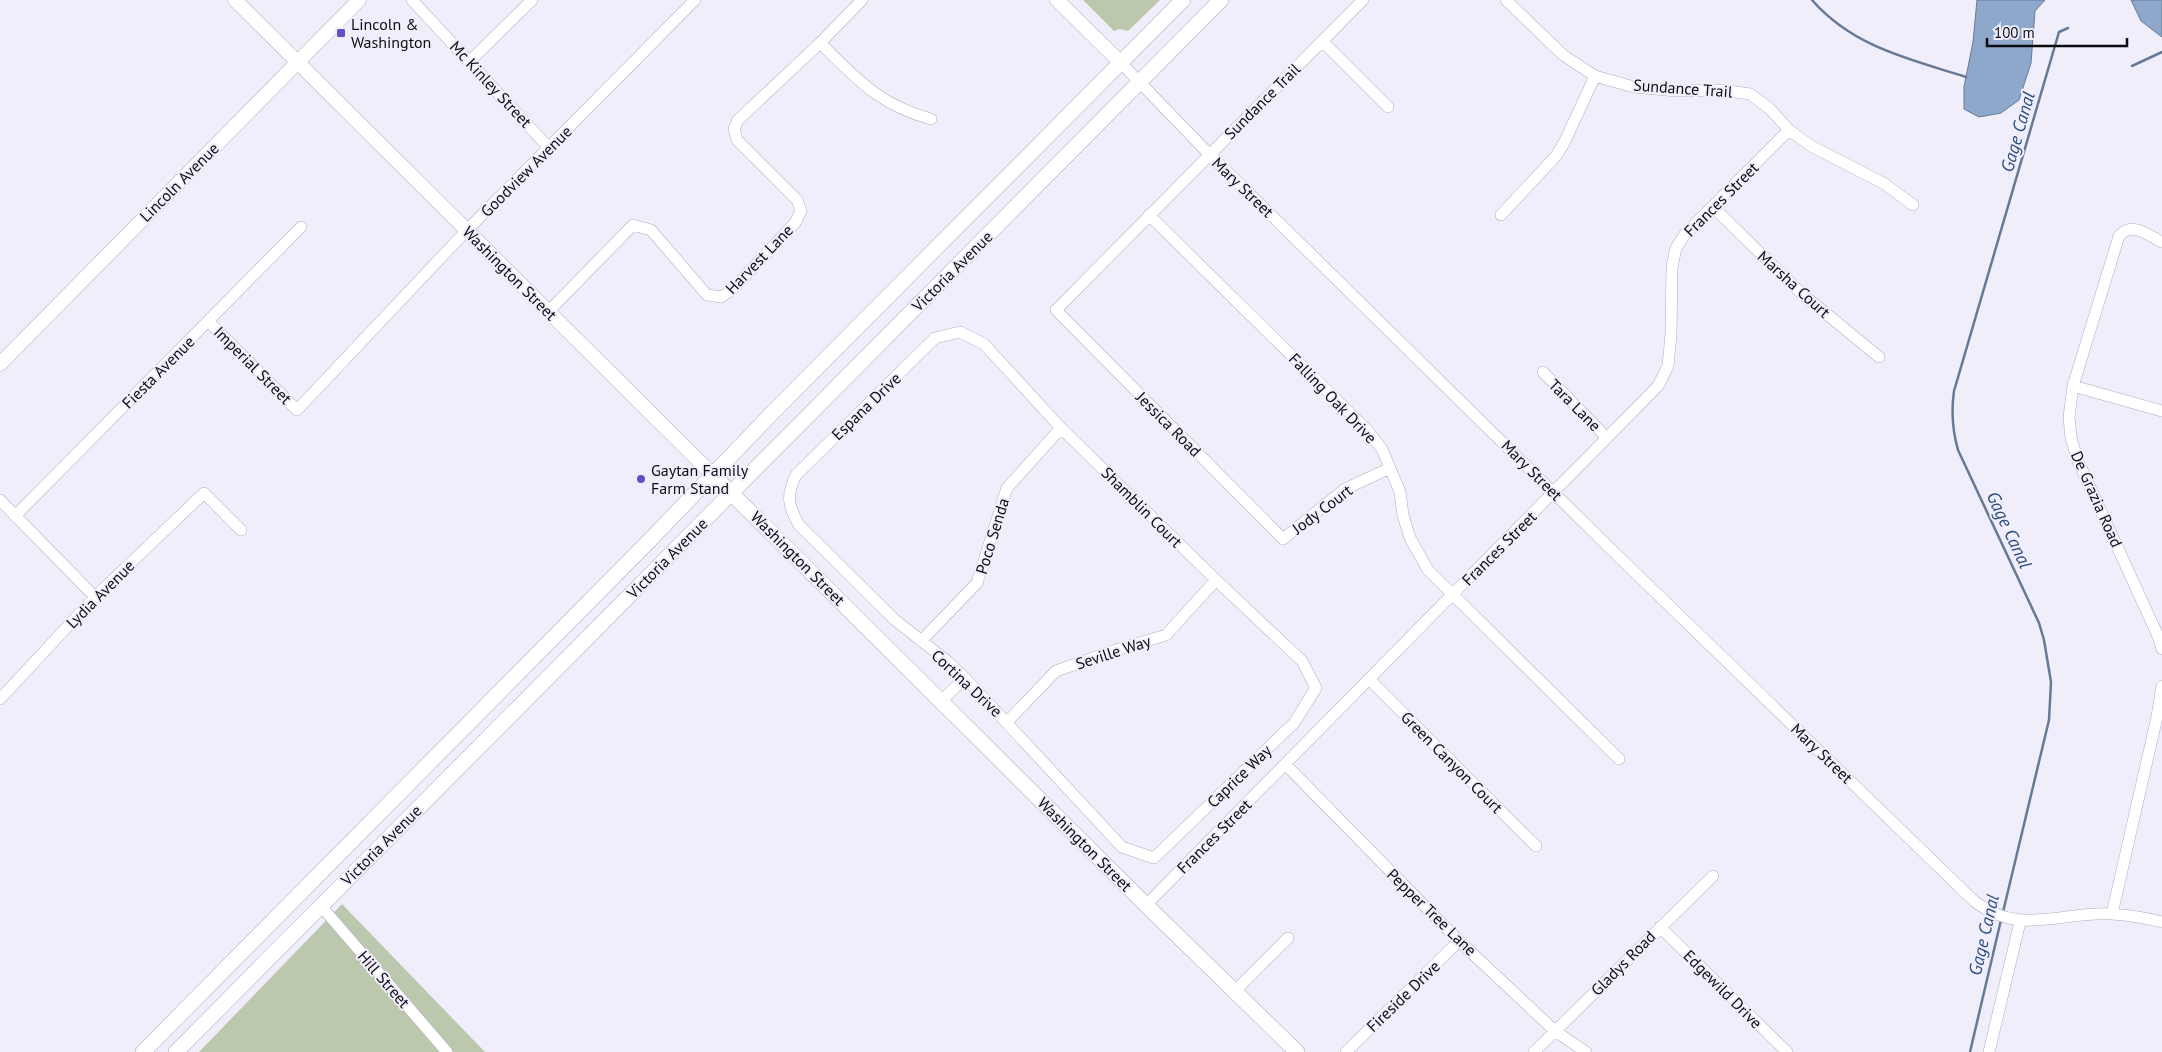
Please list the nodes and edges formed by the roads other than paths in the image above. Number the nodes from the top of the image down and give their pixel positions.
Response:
1 (235, 0) edge
2 (359, 0) edge
3 (412, 0) edge
4 (532, 0) edge
5 (695, 0) edge
6 (862, 0) edge
7 (1057, 0) edge
8 (1183, 0) edge
9 (1221, 0) edge
10 (1363, 0) edge
11 (1506, 0) edge
12 (1322, 41) junction
13 (820, 43) junction
14 (470, 61) junction
15 (298, 62) junction
16 (1121, 63) junction
17 (1595, 76) junction
18 (1140, 82) junction
19 (1388, 107) dead end
20 (931, 119) dead end
21 (1789, 130) junction
22 (549, 148) junction
23 (1209, 154) junction
24 (1913, 205) dead end
25 (1713, 207) junction
26 (1149, 215) junction
27 (1501, 215) dead end
28 (301, 227) dead end
29 (468, 230) junction
30 (2162, 242) edge
31 (1056, 310) joint
32 (548, 312) junction
33 (208, 321) junction
34 (960, 332) joint
35 (1879, 356) dead end
36 (0, 364) edge
37 (1543, 372) dead end
38 (2073, 386) junction
39 (297, 410) joint
40 (2162, 411) edge
41 (1062, 428) junction
42 (1608, 438) junction
43 (1390, 468) junction
44 (712, 474) junction
45 (732, 492) junction
46 (1554, 492) junction
47 (789, 499) joint
48 (0, 500) edge
49 (16, 516) junction
50 (241, 530) dead end
51 (1283, 539) joint
52 (1216, 580) junction
53 (1452, 595) junction
54 (95, 597) junction
55 (921, 642) junction
56 (2162, 649) edge
57 (965, 678) junction
58 (1369, 679) junction
59 (2162, 686) edge
60 (1316, 688) joint
61 (0, 699) edge
62 (941, 701) junction
63 (2159, 718) edge
64 (1007, 722) junction
65 (1619, 759) dead end
66 (1285, 764) junction
67 (1536, 846) dead end
68 (1154, 858) joint
69 (1713, 876) dead end
70 (1146, 905) junction
71 (321, 906) junction
72 (2112, 914) junction
73 (2015, 920) junction
74 (2162, 922) edge
75 (1660, 926) junction
76 (1288, 938) dead end
77 (1459, 941) junction
78 (1236, 991) junction
79 (1555, 1031) junction
80 (143, 1052) edge
81 (176, 1052) edge
82 (447, 1052) edge
83 (1297, 1052) edge
84 (1346, 1052) edge
85 (1534, 1052) edge
86 (1586, 1052) edge
87 (1787, 1052) edge
88 (1989, 1052) edge

1 - 15 street, Washington Street
2 - 15 street, Lincoln Avenue
3 - 14 street, Mc Kinley Street
4 - 14 street
5 - 22 street, Goodview Avenue
6 - 13 street, Harvest Lane
7 - 16 street, Mary Street
8 - 16 main road, Victoria Avenue
9 - 18 main road, Victoria Avenue
10 - 12 street, Sundance Trail
11 - 17 street, Sundance Trail
12 - 19 street
12 - 23 street, Sundance Trail
13 - 20 street
13 - 32 street, Harvest Lane
14 - 22 street, Mc Kinley Street
15 - 29 street, Washington Street
15 - 36 street, Lincoln Avenue
16 - 18 street, Mary Street
16 - 44 main road, Victoria Avenue
17 - 21 street, Sundance Trail
17 - 27 street
18 - 23 street, Mary Street
18 - 45 main road, Victoria Avenue
21 - 24 street, Sundance Trail
21 - 25 street, Frances Street
22 - 29 street, Goodview Avenue
23 - 26 street, Sundance Trail
23 - 46 street, Mary Street
25 - 35 street, Marsha Court
25 - 42 street, Frances Street
26 - 31 street, Sundance Trail
26 - 43 street, Falling Oak Drive
28 - 33 street, Fiesta Avenue
29 - 32 street, Washington Street
29 - 39 street, Goodview Avenue
30 - 38 street, De Grazia Road
31 - 51 street, Jessica Road
32 - 44 street, Washington Street
33 - 39 street, Imperial Street
33 - 49 street, Fiesta Avenue
34 - 41 street, Shamblin Court
34 - 47 street, Espana Drive
37 - 42 street, Tara Lane
38 - 40 street
38 - 56 street, De Grazia Road
41 - 52 street, Shamblin Court
41 - 55 street, Poco Senda
42 - 46 street, Frances Street
43 - 51 street, Jody Court
43 - 53 street, Falling Oak Drive
44 - 45 main road, Washington Street
44 - 80 main road, Victoria Avenue
45 - 62 main road, Washington Street
45 - 71 main road, Victoria Avenue
46 - 53 street, Frances Street
46 - 73 street, Mary Street
47 - 55 street, Cortina Drive
48 - 49 street
49 - 54 street
50 - 54 street, Lydia Avenue
52 - 60 street, Shamblin Court
52 - 64 street, Seville Way
53 - 58 street, Frances Street
53 - 65 street, Falling Oak Drive
54 - 61 street, Lydia Avenue
55 - 57 street, Cortina Drive
57 - 62 street
57 - 64 street, Cortina Drive
58 - 66 street, Frances Street
58 - 67 street, Green Canyon Court
59 - 63 street
60 - 68 street, Caprice Way
62 - 70 main road, Washington Street
63 - 72 street
64 - 68 street, Cortina Drive
66 - 70 street, Frances Street
66 - 77 street, Pepper Tree Lane
69 - 75 street, Gladys Road
70 - 78 main road, Washington Street
71 - 81 main road, Victoria Avenue
71 - 82 street, Hill Street
72 - 73 street
72 - 74 street
73 - 88 street
75 - 79 street, Gladys Road
75 - 87 street, Edgewild Drive
76 - 78 street
77 - 79 street, Pepper Tree Lane
77 - 84 street, Fireside Drive
78 - 83 main road, Washington Street
79 - 85 street, Gladys Road
79 - 86 street, Pepper Tree Lane

